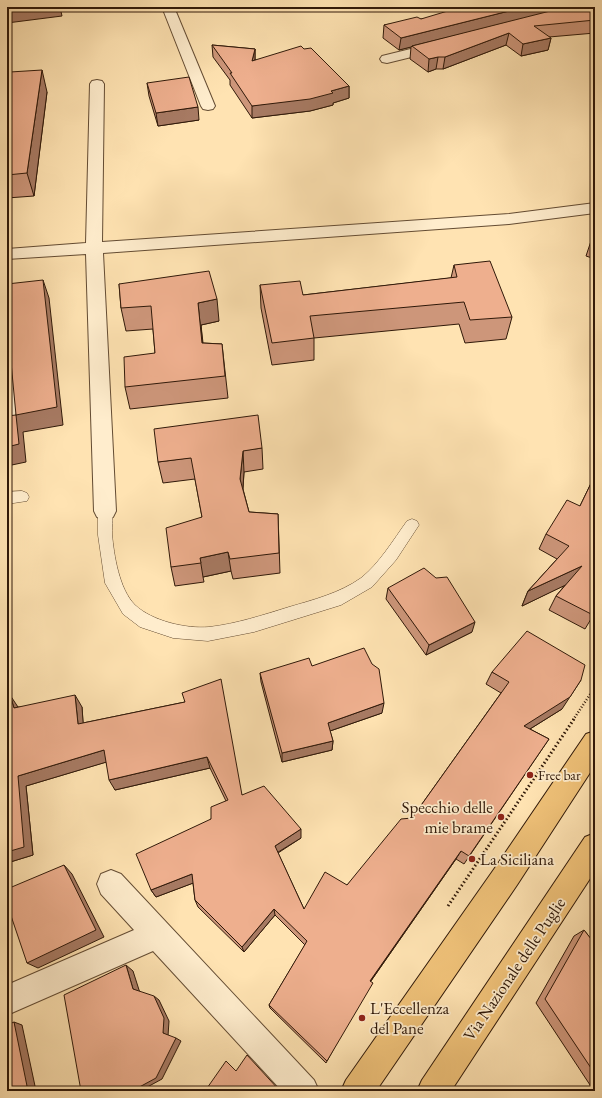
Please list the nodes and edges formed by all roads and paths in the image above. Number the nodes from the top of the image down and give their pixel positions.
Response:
1 (168, 7) edge
2 (448, 43) edge
3 (387, 58) dead end
4 (97, 84) dead end
5 (208, 106) dead end
6 (595, 208) edge
7 (94, 248) junction
8 (7, 254) edge
9 (7, 378) edge
10 (7, 420) edge
11 (22, 497) dead end
12 (7, 498) edge
13 (105, 511) joint
14 (412, 525) dead end
15 (595, 743) edge
16 (595, 847) edge
17 (111, 884) dead end
18 (157, 934) junction
19 (7, 1000) edge
20 (303, 1091) edge
21 (357, 1091) edge
22 (433, 1091) edge

1 - 5 street
2 - 3 street
4 - 7 street
6 - 7 street
7 - 8 street
7 - 13 street
9 - 10 lane
11 - 12 lane
13 - 14 lane
15 - 21 main road
16 - 22 main road, Via Nazionale delle Puglie
17 - 18 street
18 - 19 street
18 - 20 street

